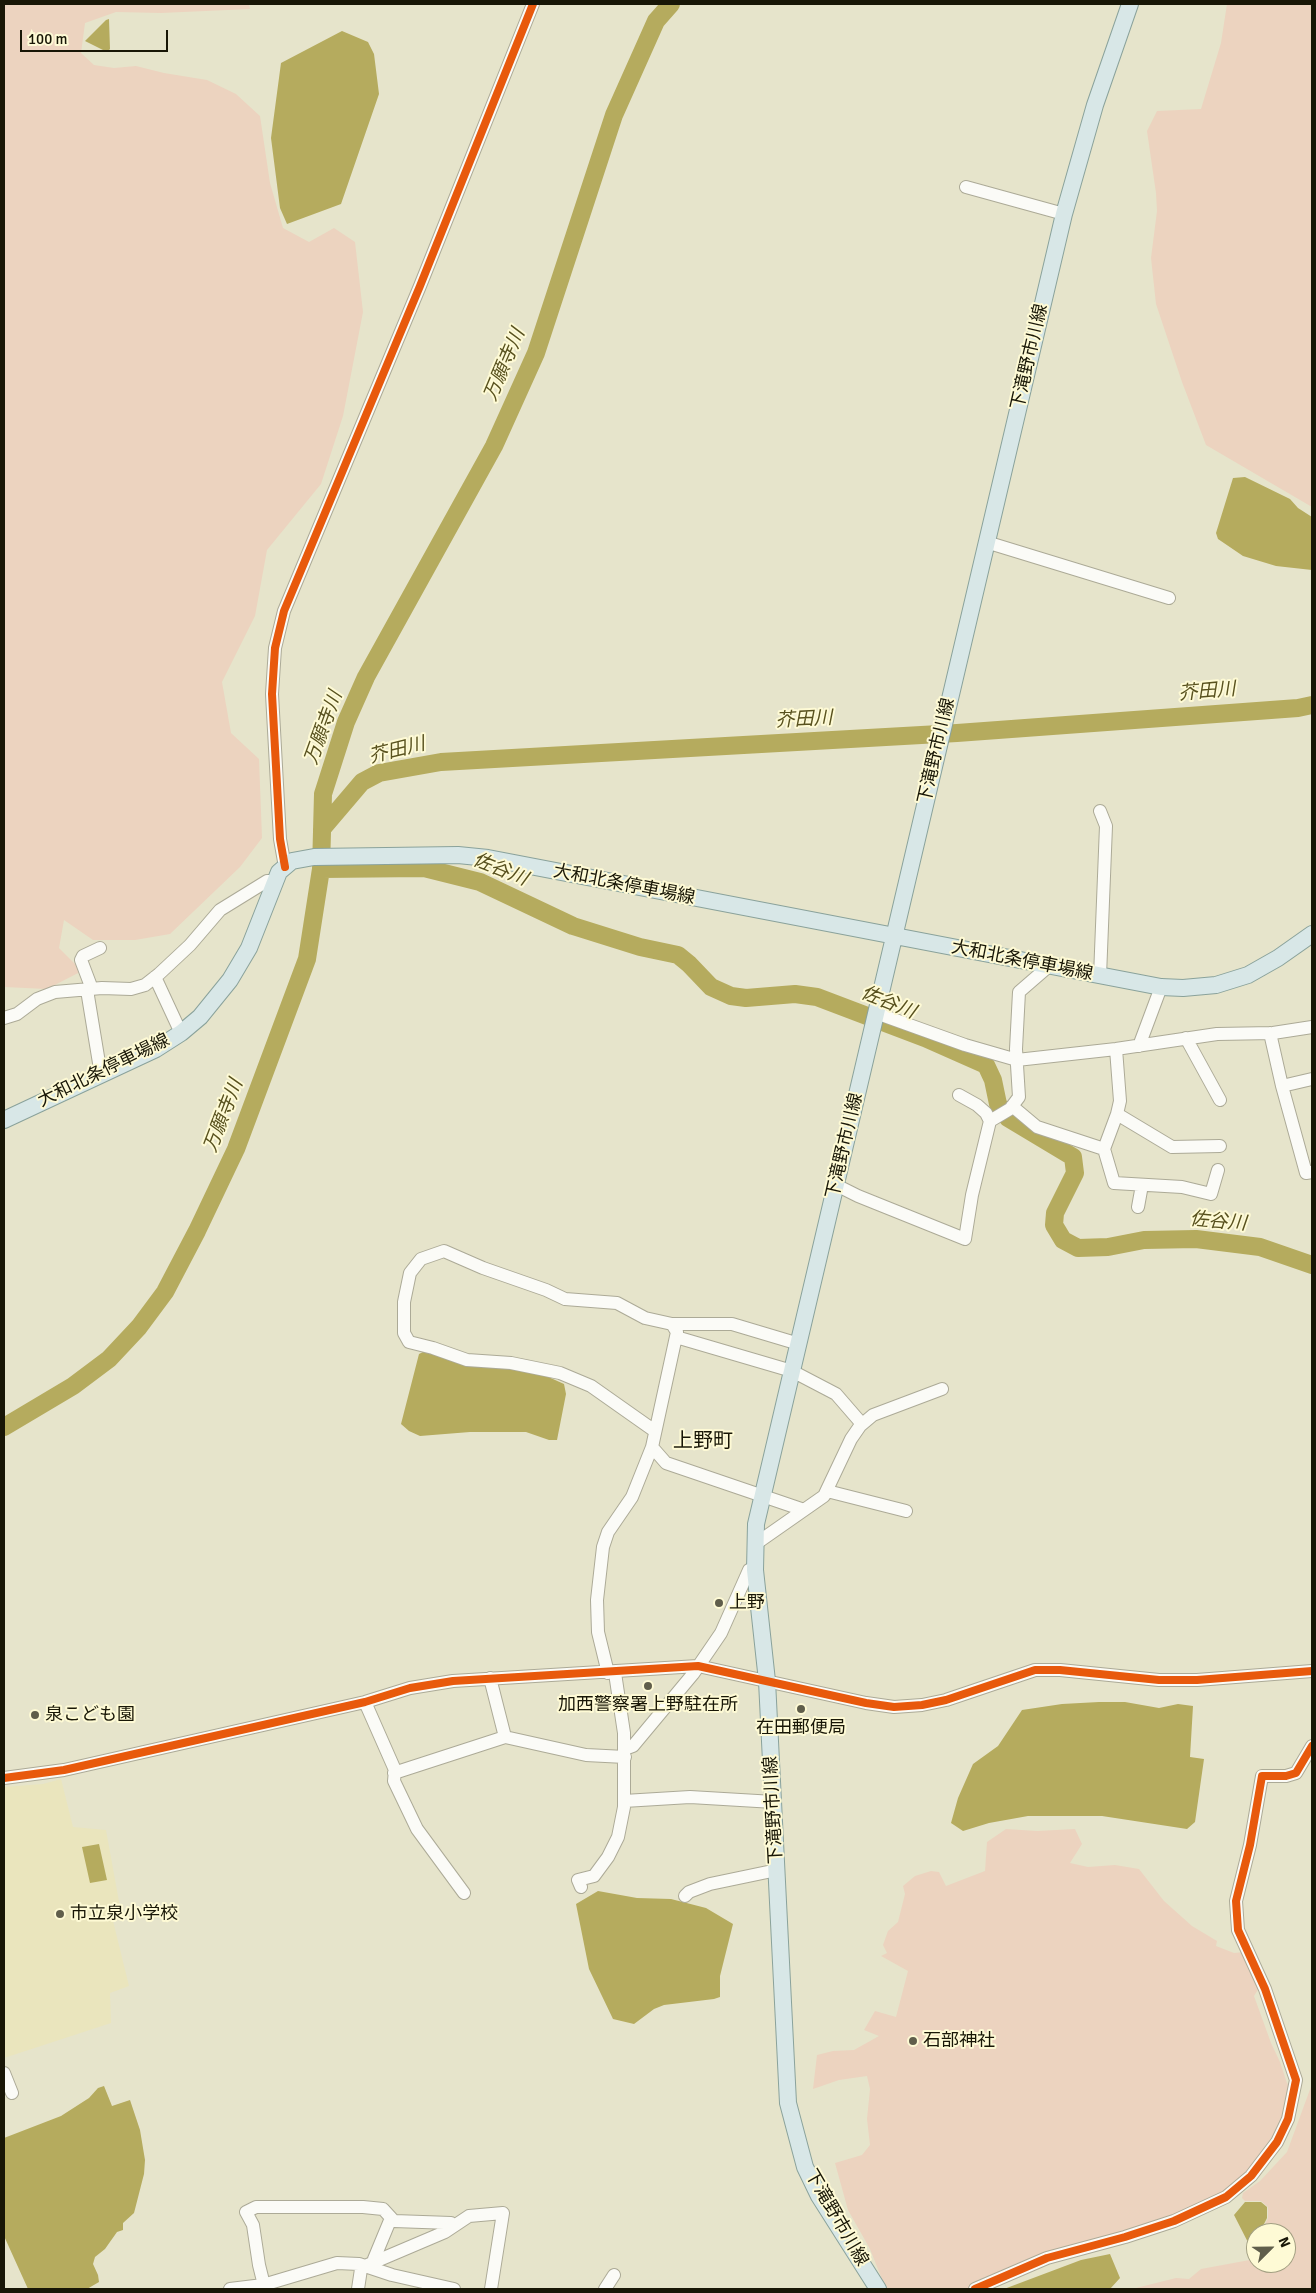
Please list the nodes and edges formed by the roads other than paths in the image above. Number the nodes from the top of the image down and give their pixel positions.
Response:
1 (532, 4) edge
2 (1130, 4) edge
3 (966, 187) dead end
4 (1064, 214) junction
5 (986, 542) junction
6 (1169, 598) dead end
7 (1100, 811) dead end
8 (285, 866) junction
9 (275, 881) junction
10 (1312, 934) edge
11 (894, 938) junction
12 (100, 948) dead end
13 (1049, 966) junction
14 (1100, 976) junction
15 (155, 978) junction
16 (1161, 987) junction
17 (89, 990) junction
18 (4, 1018) edge
19 (875, 1019) junction
20 (1312, 1026) edge
21 (181, 1033) junction
22 (1270, 1033) junction
23 (1186, 1038) junction
24 (1139, 1046) junction
25 (1116, 1049) junction
26 (1017, 1060) junction
27 (102, 1075) junction
28 (1312, 1079) edge
29 (1282, 1086) junction
30 (959, 1096) dead end
31 (1220, 1100) dead end
32 (1012, 1106) junction
33 (1118, 1114) junction
34 (4, 1120) edge
35 (990, 1121) junction
36 (1220, 1146) dead end
37 (1104, 1149) junction
38 (1218, 1170) dead end
39 (1312, 1172) edge
40 (836, 1185) junction
41 (1142, 1185) junction
42 (1138, 1207) dead end
43 (672, 1324) junction
44 (676, 1337) junction
45 (799, 1344) junction
46 (792, 1371) junction
47 (942, 1389) dead end
48 (862, 1424) junction
49 (656, 1429) junction
50 (652, 1447) junction
51 (827, 1491) junction
52 (763, 1496) junction
53 (804, 1510) junction
54 (906, 1511) dead end
55 (754, 1545) junction
56 (755, 1570) junction
57 (698, 1666) junction
58 (1312, 1671) edge
59 (612, 1673) junction
60 (490, 1678) junction
61 (767, 1681) junction
62 (365, 1702) junction
63 (505, 1737) junction
64 (1312, 1746) edge
65 (625, 1753) junction
66 (394, 1773) junction
67 (4, 1778) edge
68 (624, 1801) junction
69 (774, 1802) junction
70 (777, 1870) junction
71 (581, 1887) dead end
72 (464, 1893) dead end
73 (684, 1896) dead end
74 (4, 2073) edge
75 (12, 2093) dead end
76 (391, 2218) junction
77 (454, 2226) junction
78 (370, 2264) junction
79 (614, 2275) dead end
80 (264, 2287) edge
81 (230, 2289) edge
82 (358, 2289) edge
83 (454, 2289) edge
84 (491, 2289) edge
85 (605, 2289) edge
86 (878, 2289) edge
87 (975, 2289) edge

1 - 8 street
2 - 4 main road, 下滝野市川線
3 - 4 street
4 - 5 main road, 下滝野市川線
5 - 6 street
5 - 11 main road, 下滝野市川線
7 - 14 street
8 - 9 main road, 大和北条停車場線
8 - 11 main road, 大和北条停車場線
9 - 15 street
9 - 21 main road, 大和北条停車場線
10 - 16 main road, 大和北条停車場線
11 - 13 main road, 大和北条停車場線
11 - 19 main road, 下滝野市川線
12 - 17 street
13 - 14 main road, 大和北条停車場線
13 - 26 street
14 - 16 main road, 大和北条停車場線
15 - 17 street
15 - 21 street
16 - 24 street
17 - 18 street
17 - 27 street
19 - 26 street
19 - 40 main road, 下滝野市川線
20 - 22 street
21 - 27 main road, 大和北条停車場線
22 - 23 street
22 - 29 street
23 - 24 street
23 - 31 street
24 - 25 street
25 - 26 street
25 - 33 street
26 - 32 street
27 - 34 main road, 大和北条停車場線
28 - 29 street
29 - 39 street
30 - 35 street
32 - 35 street
32 - 37 street
33 - 36 street
33 - 37 street
35 - 40 street
37 - 41 street
38 - 41 street
40 - 45 main road, 下滝野市川線
41 - 42 street
43 - 44 street
43 - 45 street
43 - 49 street
44 - 46 street
44 - 49 street
45 - 46 main road, 下滝野市川線
46 - 48 street
46 - 52 main road, 下滝野市川線
47 - 48 street
48 - 51 street
49 - 50 street
50 - 52 street
50 - 59 street
51 - 53 street
51 - 54 street
52 - 53 street
52 - 55 main road, 下滝野市川線
53 - 55 street
55 - 56 main road, 下滝野市川線
56 - 57 street
56 - 61 main road, 下滝野市川線
57 - 59 street
57 - 61 street
57 - 65 street
58 - 61 street
59 - 60 street
59 - 65 street
60 - 62 street
60 - 63 street
61 - 69 main road, 下滝野市川線
62 - 66 street
62 - 67 street
63 - 65 street
63 - 66 street
64 - 87 street
65 - 68 street
66 - 72 street
68 - 69 street
68 - 71 street
69 - 70 main road, 下滝野市川線
70 - 73 street
70 - 86 main road, 下滝野市川線
74 - 75 street
76 - 77 street
76 - 78 street
76 - 80 street
77 - 78 street
77 - 84 street
78 - 80 street
78 - 82 street
78 - 83 street
79 - 85 street
80 - 81 street

